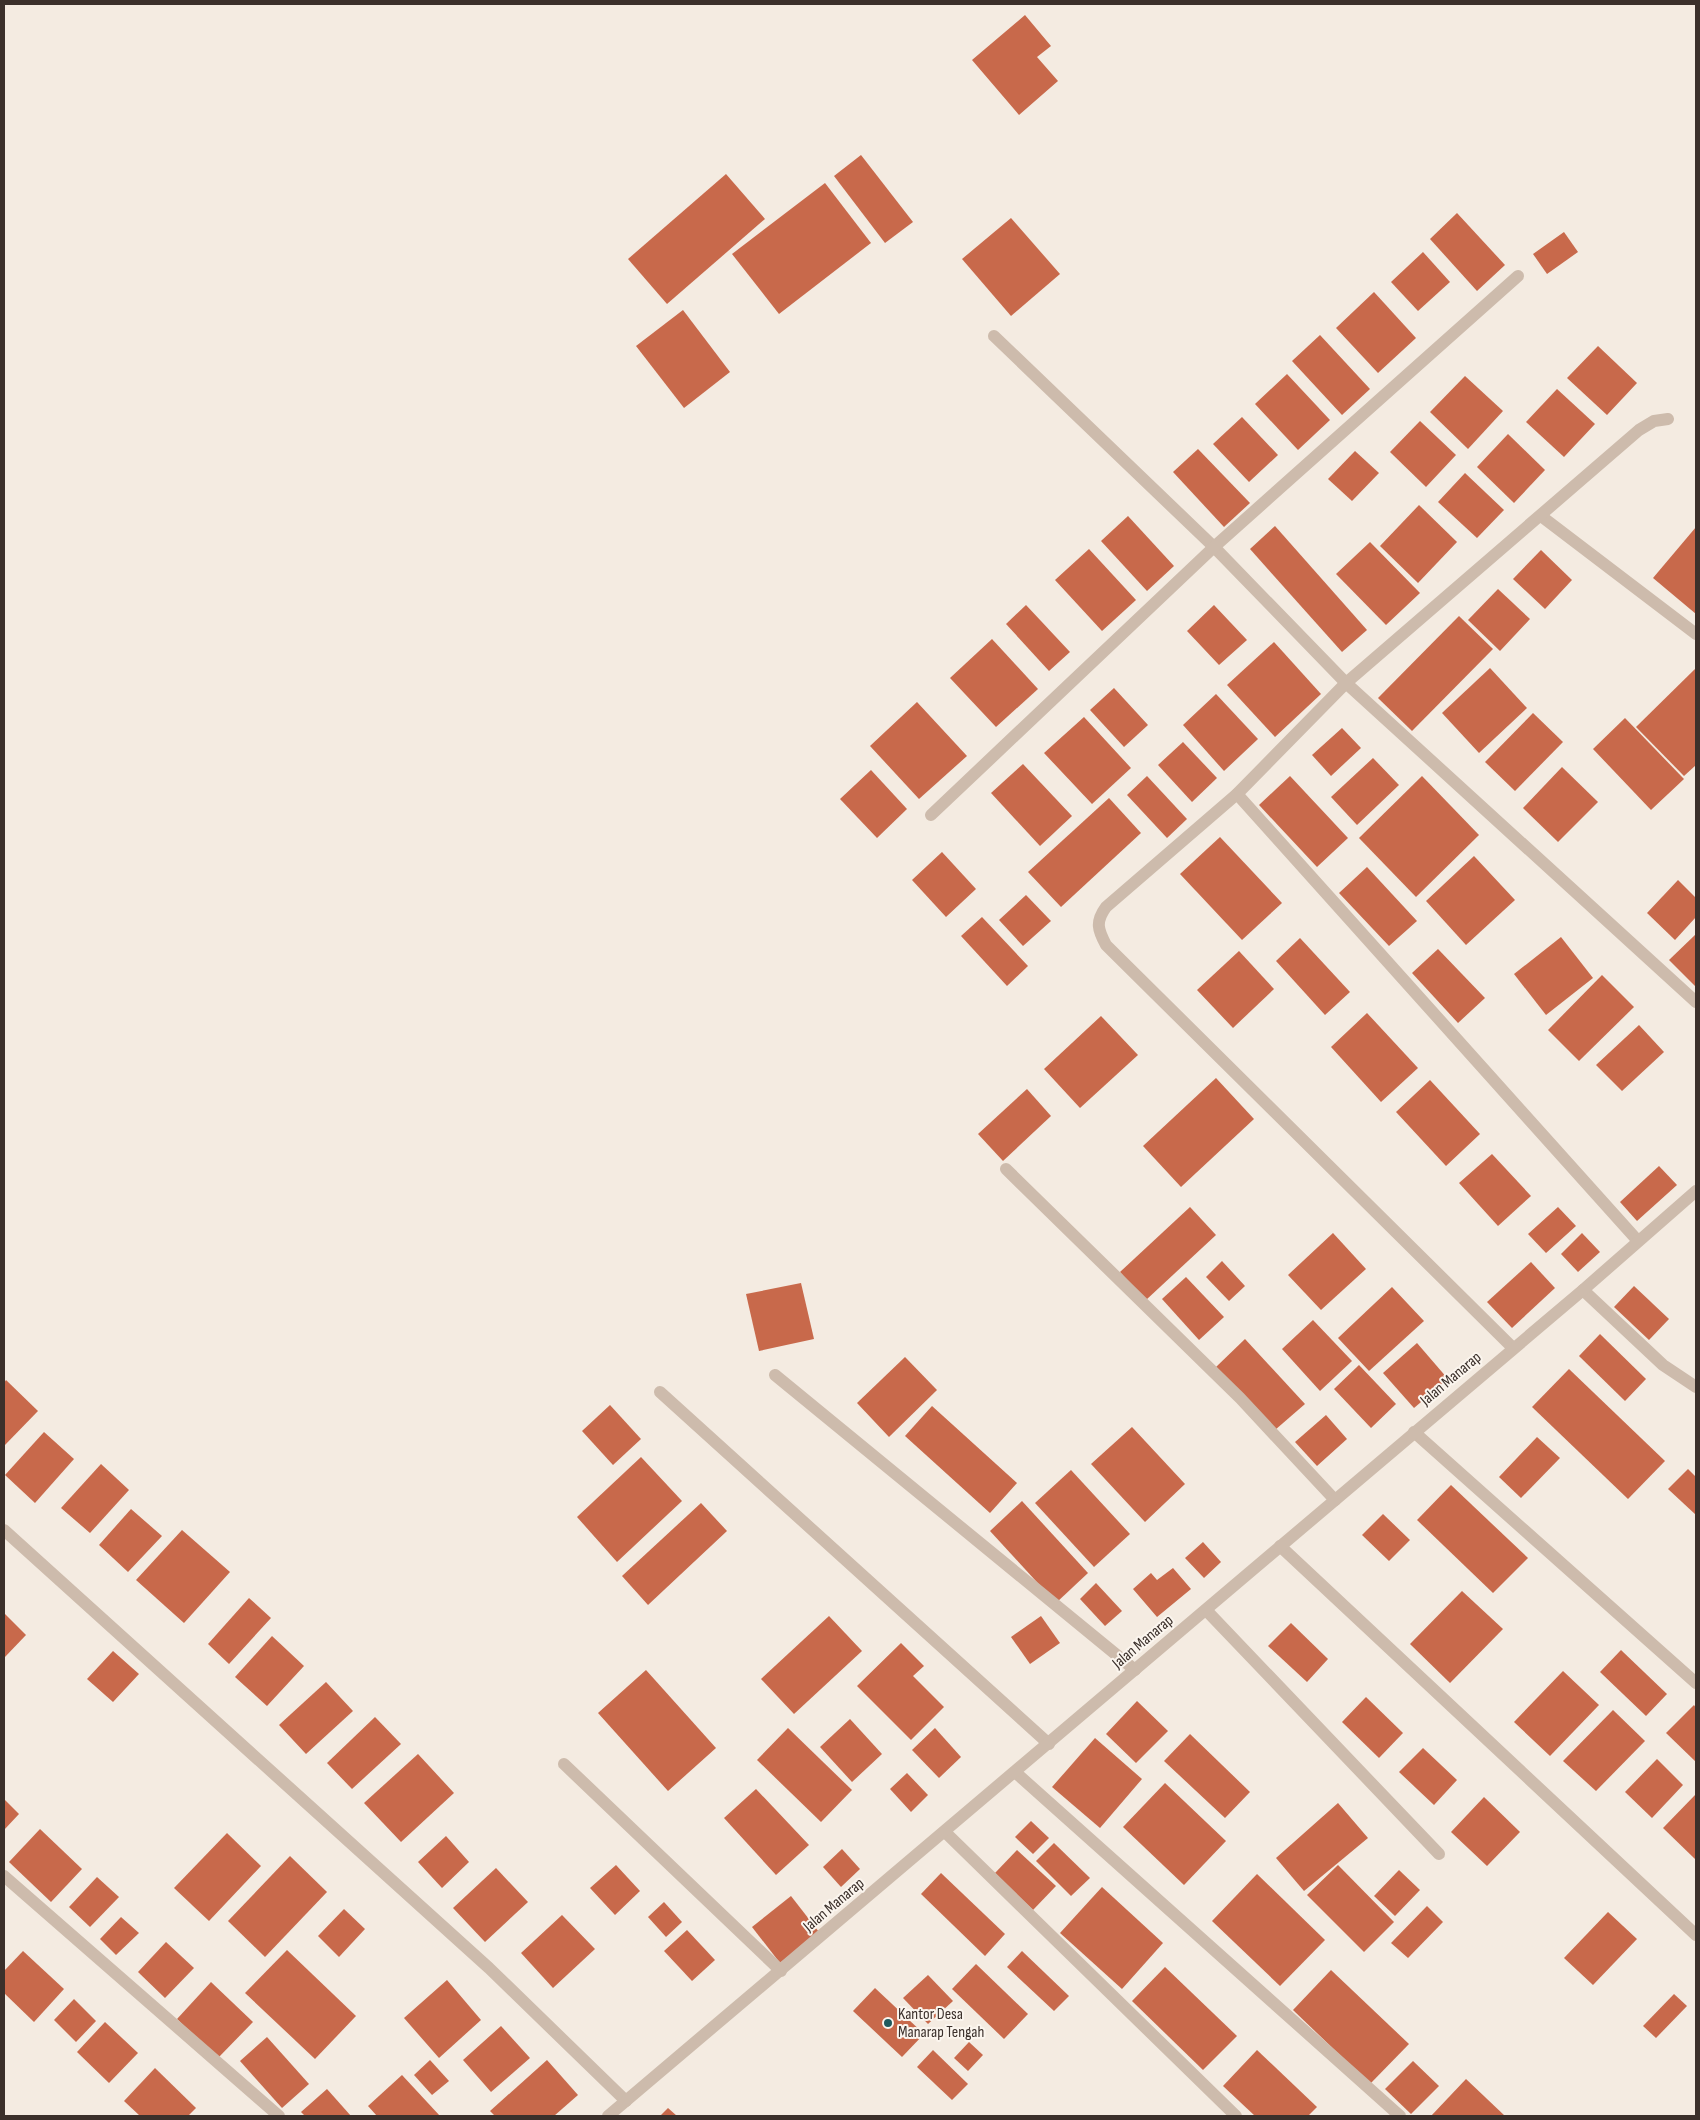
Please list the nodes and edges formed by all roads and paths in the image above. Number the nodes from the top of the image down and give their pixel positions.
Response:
1 (1518, 276) dead end
2 (994, 336) dead end
3 (1668, 420) dead end
4 (1541, 516) junction
5 (1214, 547) junction
6 (1696, 634) edge
7 (1346, 683) junction
8 (1237, 794) junction
9 (931, 815) dead end
10 (1696, 1002) edge
11 (1006, 1169) dead end
12 (1696, 1191) edge
13 (1638, 1241) junction
14 (1583, 1290) junction
15 (1513, 1348) junction
16 (775, 1375) dead end
17 (1696, 1387) edge
18 (660, 1392) dead end
19 (1414, 1432) junction
20 (1335, 1500) junction
21 (4, 1530) edge
22 (1280, 1546) junction
23 (1206, 1610) junction
24 (1135, 1670) junction
25 (1696, 1683) edge
26 (1049, 1744) junction
27 (564, 1764) dead end
28 (1015, 1772) junction
29 (944, 1832) junction
30 (1439, 1854) dead end
31 (4, 1876) edge
32 (1696, 1935) edge
33 (781, 1971) junction
34 (626, 2101) junction
35 (279, 2116) edge
36 (608, 2116) edge
37 (1236, 2116) edge
38 (1400, 2116) edge

1 - 5 street
2 - 5 street
3 - 4 street
4 - 6 street
4 - 7 street
5 - 7 street
5 - 9 street
7 - 8 street
7 - 10 street
8 - 13 street
8 - 15 street
11 - 20 street
12 - 13 street, Jalan Manarap
13 - 14 street, Jalan Manarap
14 - 15 street, Jalan Manarap
14 - 17 street
15 - 19 street, Jalan Manarap
16 - 24 street
18 - 26 street
19 - 20 street, Jalan Manarap
19 - 25 street
20 - 22 street, Jalan Manarap
21 - 34 street
22 - 23 street, Jalan Manarap
22 - 32 street
23 - 24 street, Jalan Manarap
23 - 30 street
24 - 26 street, Jalan Manarap
26 - 28 street, Jalan Manarap
27 - 33 street
28 - 29 street, Jalan Manarap
28 - 38 street
29 - 33 street, Jalan Manarap
29 - 37 street
31 - 35 street
33 - 34 street, Jalan Manarap
34 - 36 street, Jalan Manarap

